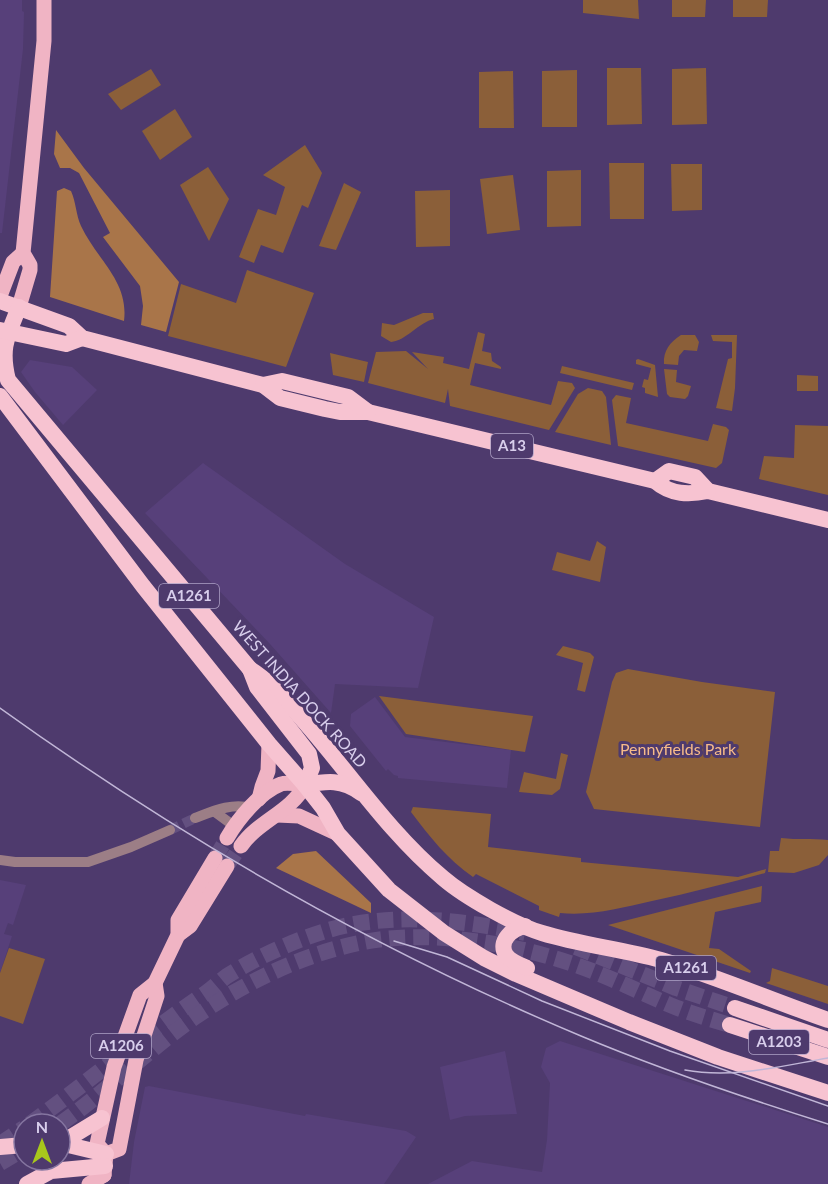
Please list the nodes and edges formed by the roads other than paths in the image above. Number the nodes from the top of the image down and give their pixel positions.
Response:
1 (44, 0) edge
2 (23, 253) junction
3 (0, 296) edge
4 (0, 301) edge
5 (19, 307) junction
6 (3, 329) edge
7 (82, 338) junction
8 (0, 396) edge
9 (828, 520) edge
10 (250, 669) junction
11 (269, 744) junction
12 (305, 785) junction
13 (367, 798) junction
14 (255, 803) junction
15 (215, 812) junction
16 (277, 815) junction
17 (195, 818) tunnel mouth
18 (170, 830) tunnel mouth
19 (338, 834) junction
20 (234, 836) junction
21 (0, 860) edge
22 (221, 862) tunnel mouth
23 (532, 929) junction
24 (155, 983) junction
25 (548, 986) junction
26 (735, 1008) tunnel mouth
27 (828, 1020) edge
28 (730, 1025) tunnel mouth
29 (828, 1040) edge
30 (828, 1057) edge
31 (828, 1093) edge
32 (102, 1118) junction
33 (72, 1136) edge
34 (72, 1151) edge
35 (105, 1174) edge
36 (34, 1183) edge
37 (88, 1184) edge

1 - 2 main road
2 - 3 main road
2 - 5 main road
4 - 5 highway, A13
5 - 6 highway, WEST INDIA DOCK ROAD
5 - 7 highway, A13
6 - 7 highway, A13
6 - 10 highway, WEST INDIA DOCK ROAD / A1261
7 - 9 highway, A13
8 - 11 highway, A1261
10 - 12 highway, A1261
10 - 13 highway, WEST INDIA DOCK ROAD / A1261
11 - 12 highway, A1261
11 - 14 main road
12 - 13 highway, A1261
12 - 14 main road
12 - 16 main road
12 - 19 highway, A1261
13 - 23 highway, WEST INDIA DOCK ROAD / A1261
14 - 15 street
14 - 20 main road
15 - 17 street
15 - 20 street
16 - 19 main road
16 - 20 main road
18 - 21 street
19 - 25 highway, A1261
22 - 24 main road, A1206
23 - 25 highway, A1261
23 - 27 highway, A1261
24 - 32 main road, A1206
24 - 35 main road, A1206
25 - 31 highway, A1261
26 - 29 highway, A1203
28 - 30 highway, A1203
32 - 33 highway
32 - 35 main road, A1206
34 - 35 highway
35 - 36 highway
35 - 37 main road, A1206

